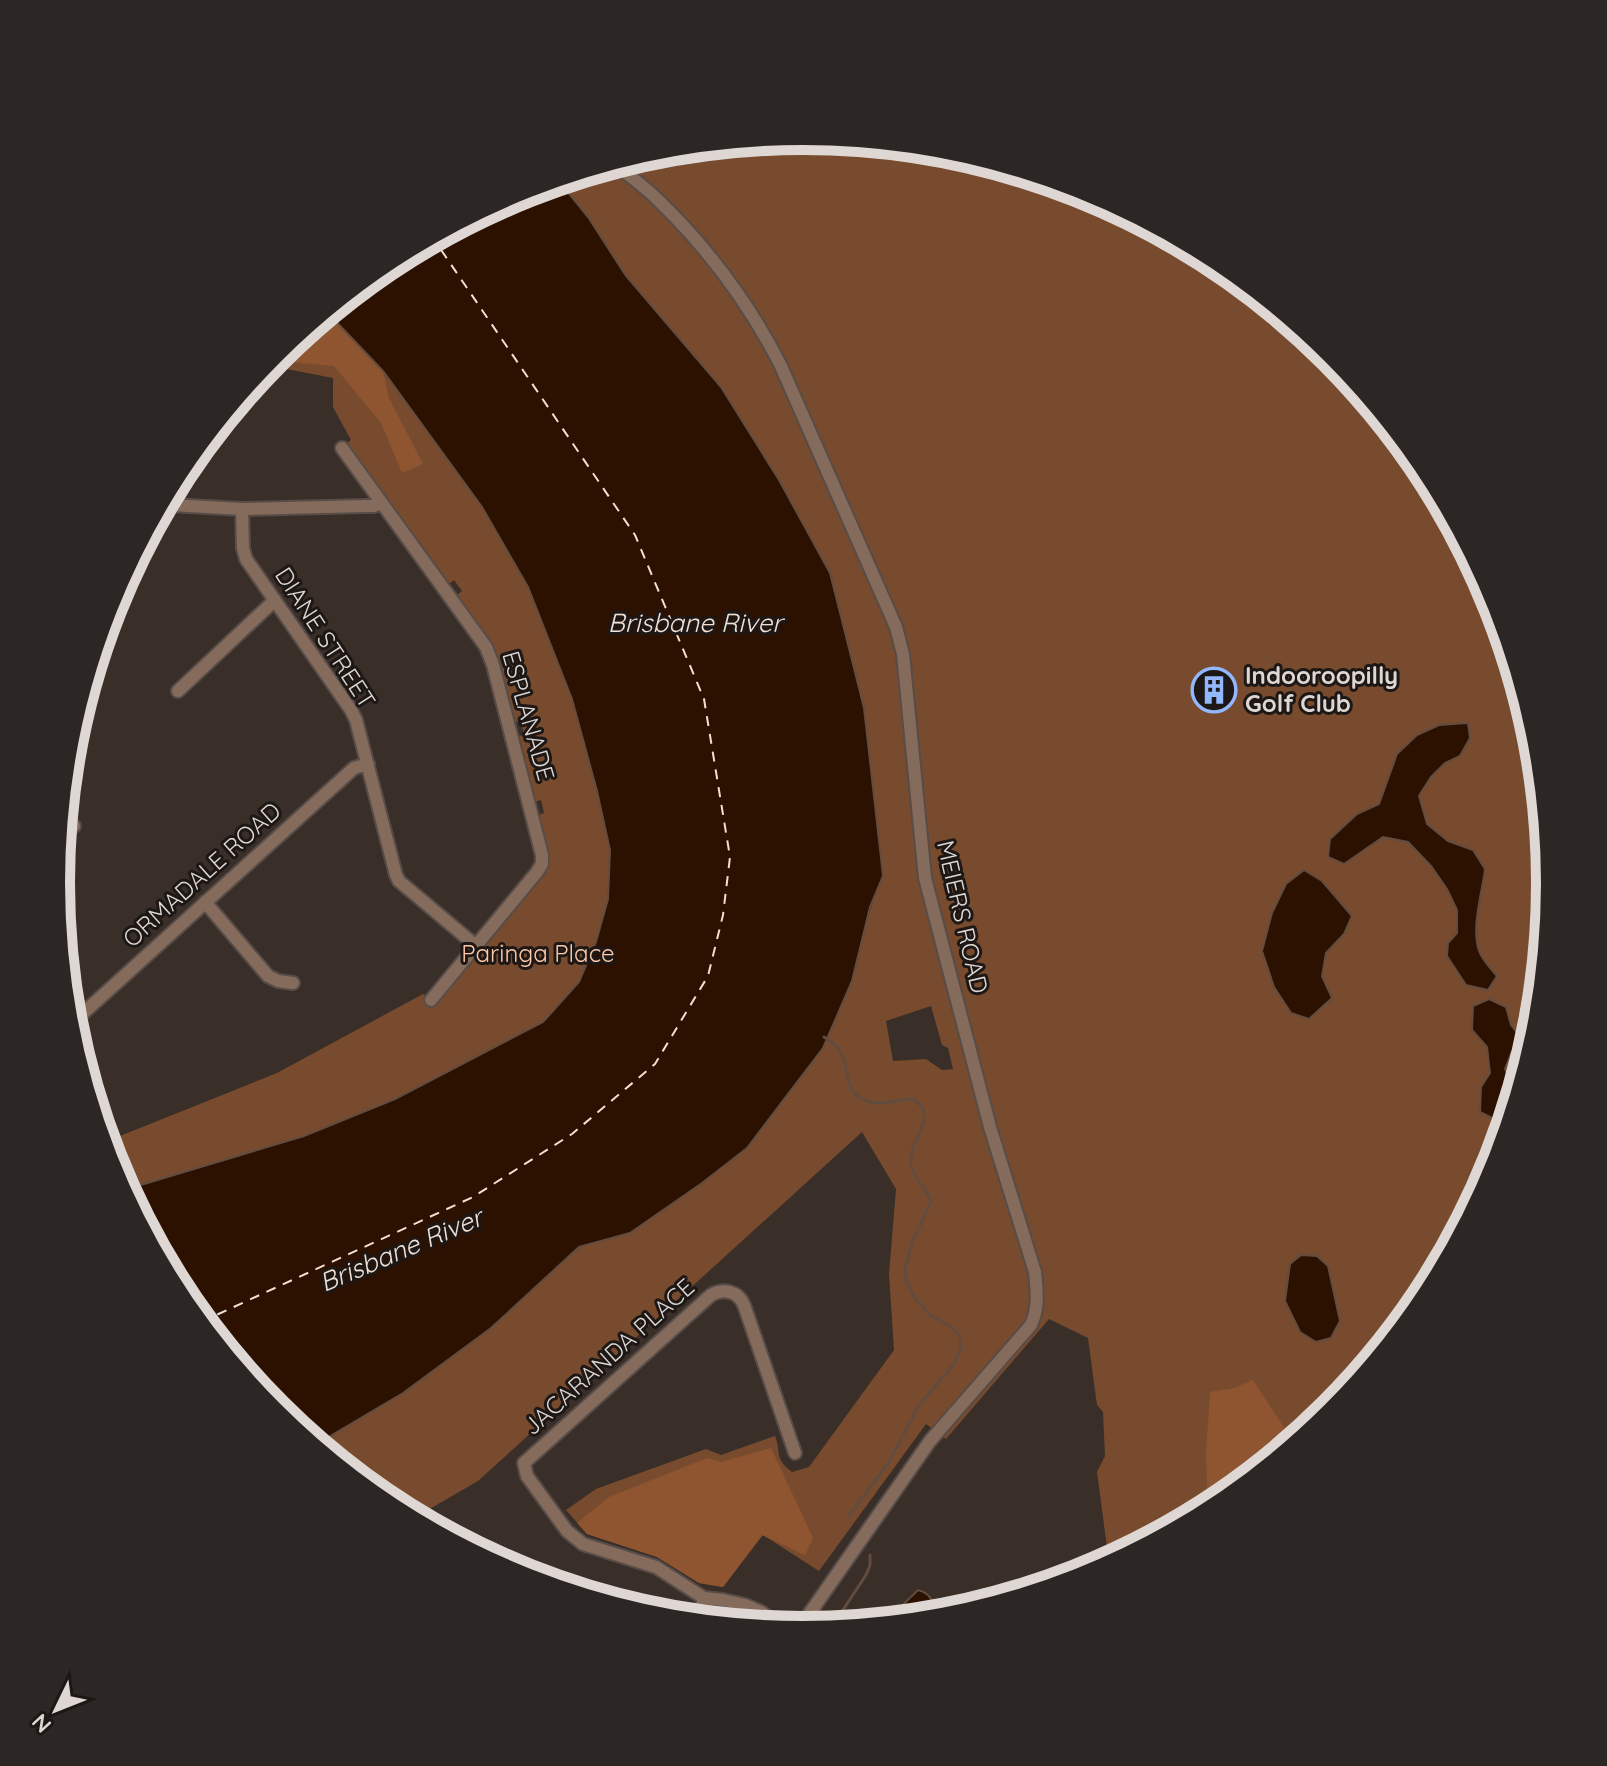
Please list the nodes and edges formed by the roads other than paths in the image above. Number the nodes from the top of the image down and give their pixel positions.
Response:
1 (625, 172) edge
2 (342, 448) dead end
3 (381, 503) junction
4 (175, 505) edge
5 (242, 509) junction
6 (275, 600) junction
7 (178, 691) dead end
8 (368, 764) junction
9 (205, 902) junction
10 (475, 945) junction
11 (293, 983) dead end
12 (431, 1000) dead end
13 (82, 1014) edge
14 (795, 1453) dead end
15 (704, 1598) junction
16 (701, 1609) edge
17 (766, 1615) edge
18 (808, 1616) edge

1 - 18 street, MEIERS ROAD
2 - 3 street, ESPLANADE
3 - 5 street
3 - 10 street, ESPLANADE
4 - 5 street
5 - 6 street, DIANE STREET
6 - 7 street
6 - 8 street, DIANE STREET
8 - 9 street, ORMADALE ROAD
8 - 10 street, DIANE STREET
9 - 11 street
9 - 13 street, ORMADALE ROAD
10 - 12 street, ESPLANADE
14 - 15 street, JACARANDA PLACE
15 - 16 street
15 - 17 street, JACARANDA PLACE

